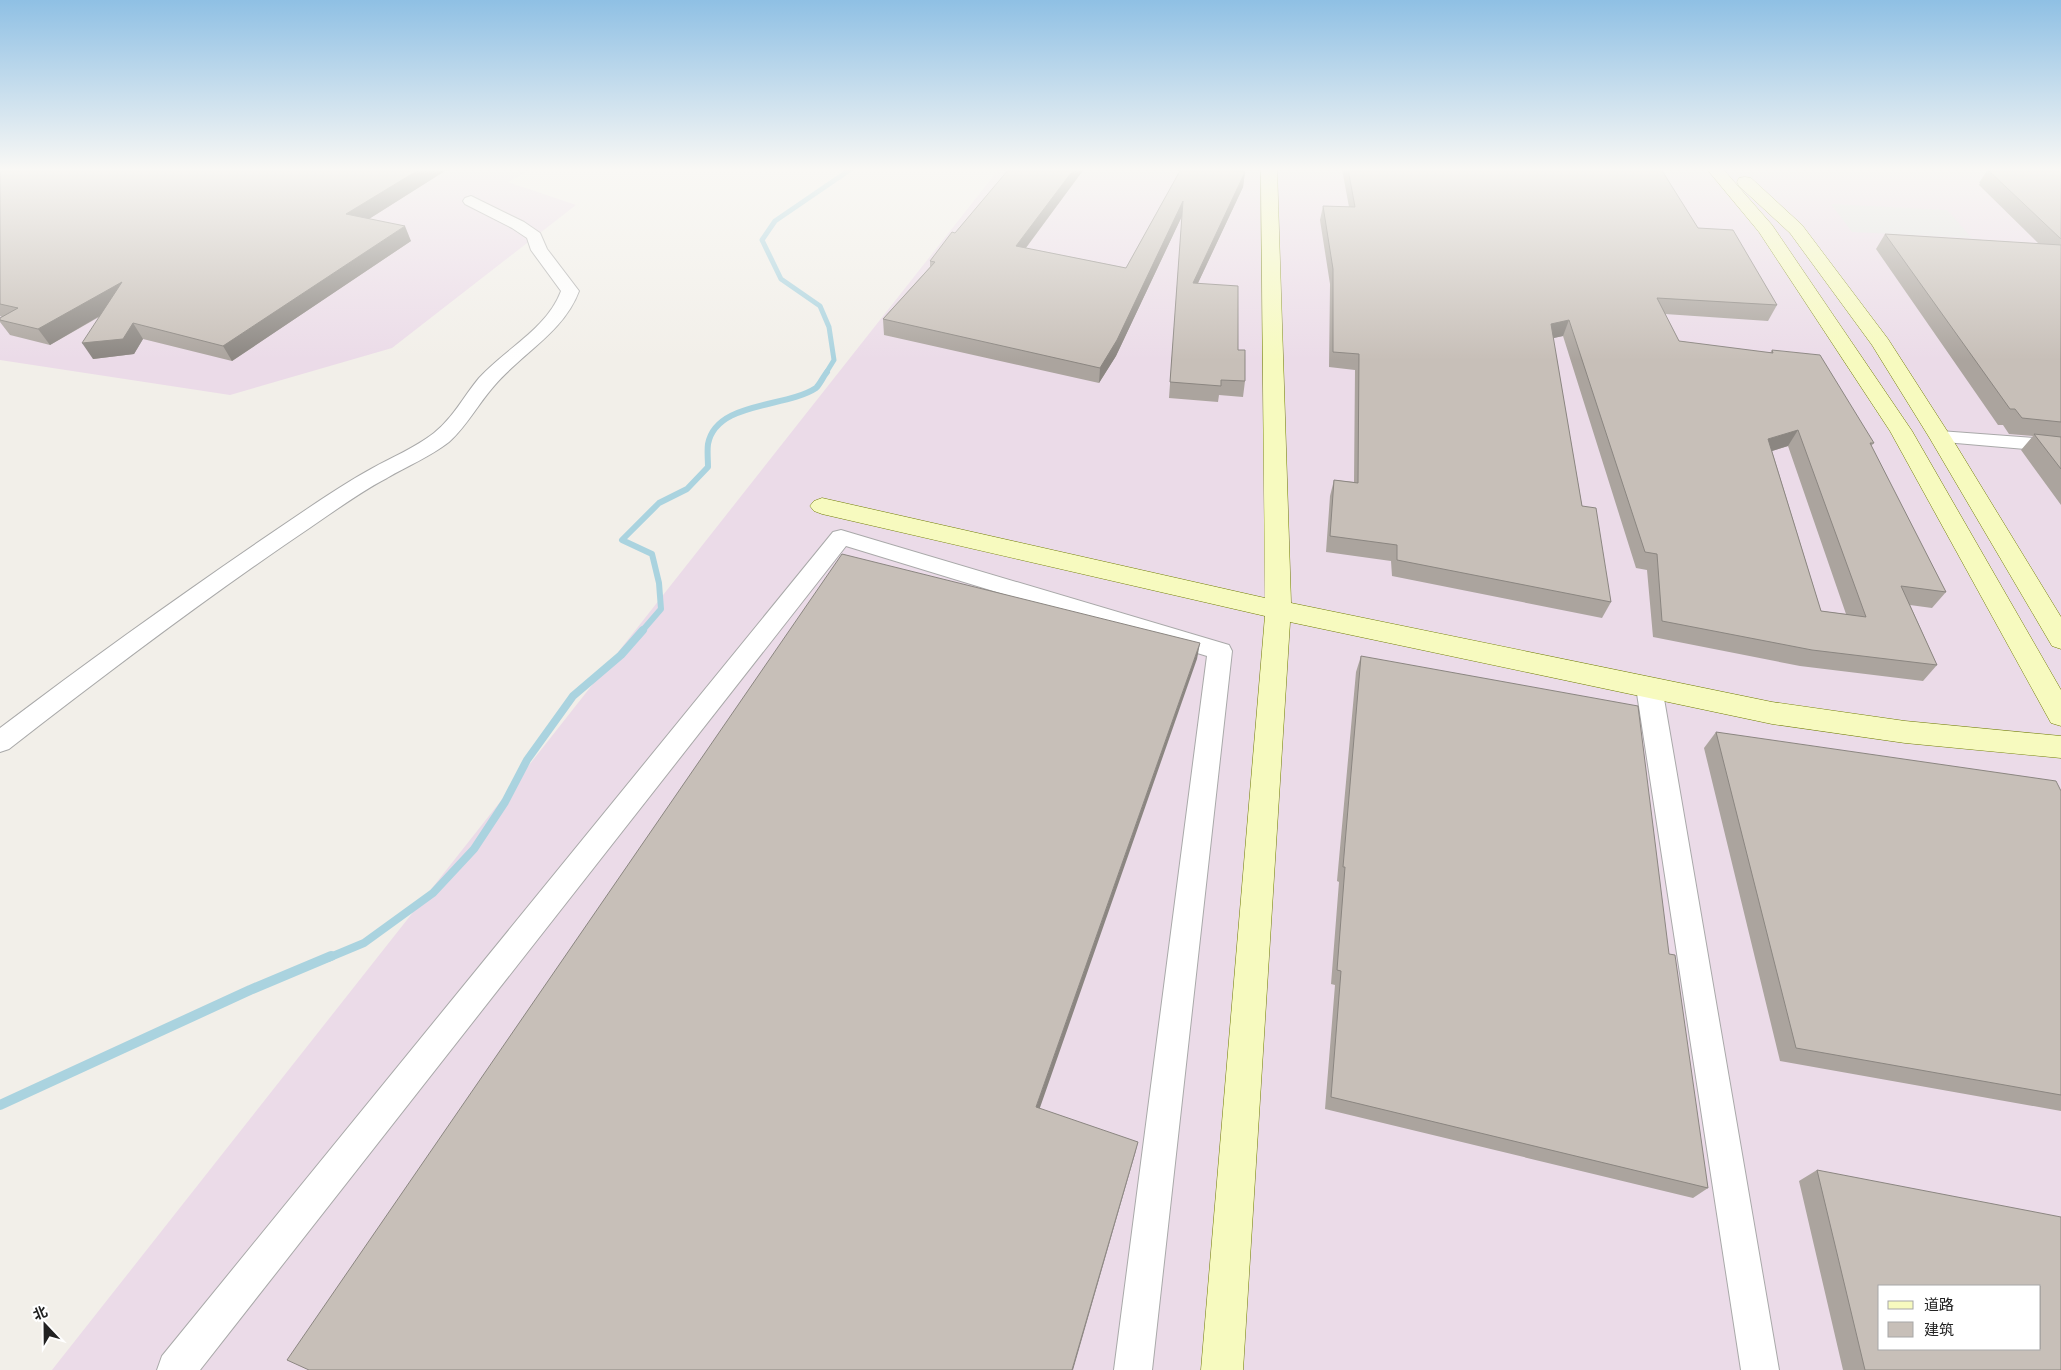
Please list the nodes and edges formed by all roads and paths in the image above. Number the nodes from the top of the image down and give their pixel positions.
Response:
1 (529, 233) edge
2 (1270, 233) edge
3 (1769, 233) edge
4 (1799, 233) edge
5 (1940, 437) junction
6 (2061, 446) edge
7 (822, 506) dead end
8 (1278, 610) junction
9 (2061, 639) edge
10 (1649, 687) junction
11 (2061, 714) edge
12 (0, 742) edge
13 (2061, 747) edge
14 (176, 1370) edge
15 (1134, 1370) edge
16 (1222, 1370) edge
17 (1760, 1370) edge

1 - 12 street
2 - 8 street
3 - 11 street
4 - 5 street
5 - 6 street
5 - 9 street
7 - 8 street
8 - 10 street
8 - 16 street
10 - 13 street
10 - 17 street
14 - 15 street

